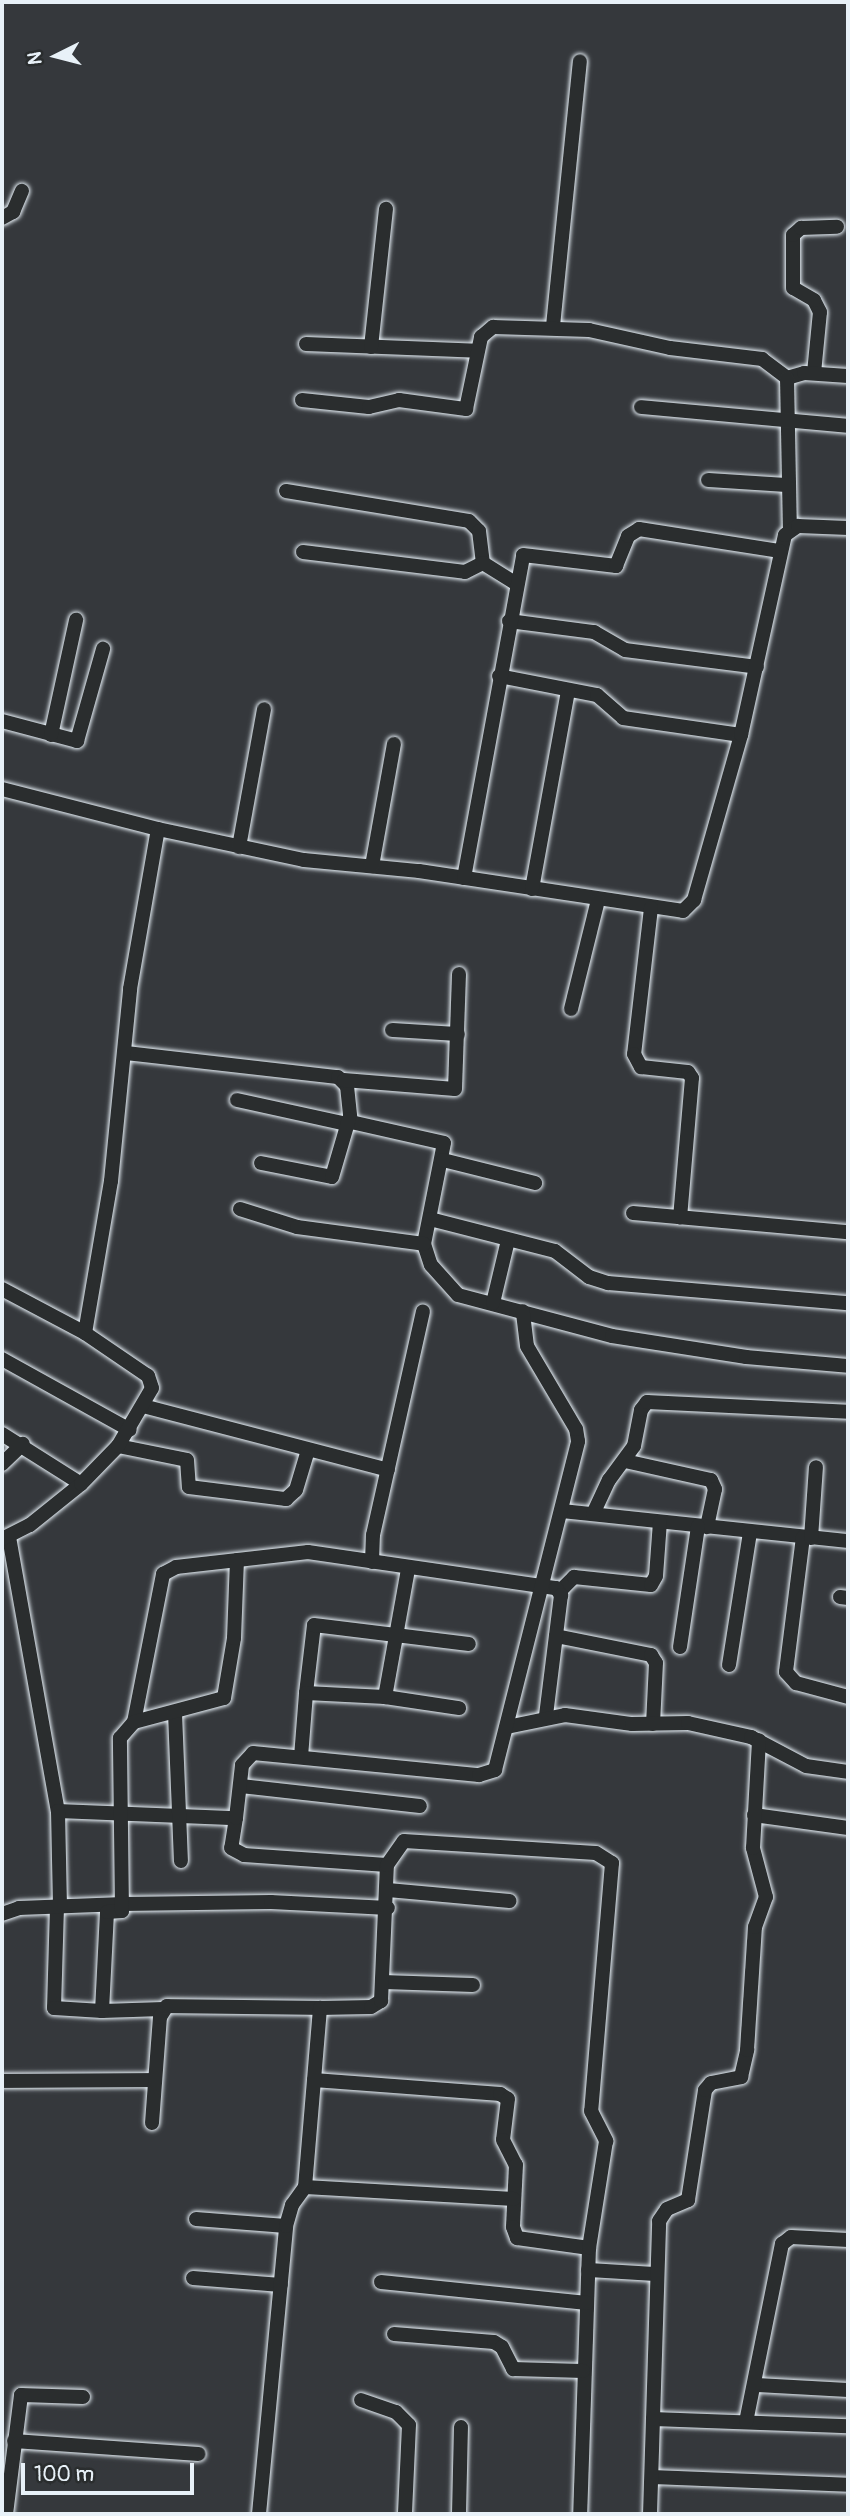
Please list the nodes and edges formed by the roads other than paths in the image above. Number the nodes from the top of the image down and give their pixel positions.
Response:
1 (580, 61) dead end
2 (22, 191) dead end
3 (386, 209) dead end
4 (2, 218) edge
5 (836, 227) dead end
6 (553, 326) junction
7 (306, 344) dead end
8 (371, 347) junction
9 (477, 351) junction
10 (814, 373) junction
11 (848, 376) edge
12 (788, 378) junction
13 (302, 400) dead end
14 (641, 407) dead end
15 (788, 423) junction
16 (848, 426) edge
17 (708, 480) dead end
18 (787, 485) junction
19 (286, 491) dead end
20 (848, 527) edge
21 (790, 529) junction
22 (780, 551) junction
23 (303, 552) dead end
24 (484, 563) junction
25 (515, 583) junction
26 (76, 620) dead end
27 (509, 621) junction
28 (103, 649) dead end
29 (757, 667) junction
30 (499, 676) junction
31 (568, 690) junction
32 (264, 709) dead end
33 (2, 721) edge
34 (51, 735) junction
35 (741, 735) junction
36 (394, 744) dead end
37 (2, 789) edge
38 (158, 830) junction
39 (239, 847) junction
40 (372, 866) junction
41 (464, 878) junction
42 (532, 889) junction
43 (598, 900) junction
44 (651, 908) junction
45 (459, 974) dead end
46 (571, 1009) dead end
47 (392, 1030) dead end
48 (458, 1034) junction
49 (126, 1053) junction
50 (344, 1080) junction
51 (237, 1100) dead end
52 (348, 1122) junction
53 (443, 1160) junction
54 (261, 1163) dead end
55 (535, 1183) dead end
56 (240, 1209) dead end
57 (633, 1213) dead end
58 (680, 1217) junction
59 (430, 1219) junction
60 (848, 1232) edge
61 (508, 1240) junction
62 (424, 1244) junction
63 (2, 1289) edge
64 (493, 1303) junction
65 (848, 1303) edge
66 (523, 1311) junction
67 (423, 1312) dead end
68 (85, 1333) junction
69 (2, 1359) edge
70 (848, 1366) edge
71 (144, 1406) junction
72 (848, 1412) edge
73 (130, 1430) junction
74 (2, 1434) edge
75 (23, 1444) junction
76 (118, 1446) junction
77 (308, 1450) junction
78 (625, 1461) junction
79 (2, 1464) edge
80 (816, 1466) dead end
81 (388, 1470) junction
82 (81, 1484) junction
83 (562, 1511) junction
84 (593, 1514) junction
85 (660, 1522) junction
86 (702, 1526) junction
87 (750, 1532) junction
88 (807, 1537) junction
89 (5, 1538) edge
90 (848, 1541) edge
91 (237, 1560) junction
92 (372, 1562) junction
93 (408, 1569) junction
94 (542, 1586) junction
95 (560, 1591) junction
96 (398, 1634) junction
97 (556, 1636) junction
98 (469, 1644) dead end
99 (680, 1647) dead end
100 (730, 1665) dead end
101 (306, 1693) junction
102 (385, 1698) junction
103 (848, 1698) edge
104 (458, 1708) dead end
105 (175, 1713) junction
106 (546, 1716) junction
107 (134, 1722) junction
108 (653, 1724) junction
109 (507, 1727) junction
110 (759, 1740) junction
111 (301, 1757) junction
112 (848, 1772) edge
113 (241, 1786) junction
114 (420, 1806) dead end
115 (58, 1811) junction
116 (754, 1815) junction
117 (120, 1816) junction
118 (178, 1818) junction
119 (236, 1818) junction
120 (848, 1828) edge
121 (181, 1861) dead end
122 (387, 1865) junction
123 (388, 1890) junction
124 (510, 1901) dead end
125 (123, 1904) junction
126 (59, 1907) junction
127 (388, 1908) junction
128 (2, 1914) edge
129 (383, 1982) junction
130 (473, 1986) dead end
131 (320, 2008) junction
132 (163, 2009) junction
133 (102, 2011) junction
134 (155, 2080) junction
135 (314, 2080) junction
136 (2, 2081) edge
137 (152, 2123) dead end
138 (305, 2187) junction
139 (514, 2199) junction
140 (196, 2219) dead end
141 (286, 2226) junction
142 (848, 2240) edge
143 (589, 2248) junction
144 (588, 2270) junction
145 (656, 2274) junction
146 (193, 2278) dead end
147 (381, 2282) dead end
148 (281, 2285) junction
149 (587, 2303) junction
150 (394, 2333) dead end
151 (583, 2371) junction
152 (757, 2385) junction
153 (848, 2390) edge
154 (83, 2397) dead end
155 (361, 2400) dead end
156 (653, 2419) junction
157 (746, 2422) junction
158 (848, 2426) edge
159 (461, 2427) dead end
160 (14, 2441) junction
161 (199, 2454) dead end
162 (652, 2477) junction
163 (848, 2486) edge
164 (6, 2514) edge
165 (259, 2514) edge
166 (405, 2514) edge
167 (459, 2514) edge
168 (580, 2514) edge
169 (650, 2514) edge

1 - 6 street
2 - 4 street
3 - 8 street
5 - 10 street
6 - 9 street
6 - 12 street
7 - 8 street
8 - 9 street
9 - 13 street
10 - 11 street
10 - 12 street
12 - 15 street
14 - 15 street
15 - 16 street
15 - 18 street
17 - 18 street
18 - 21 street
19 - 24 street
20 - 21 street
21 - 22 street
22 - 25 street
22 - 29 street
23 - 24 street
24 - 25 street
25 - 27 street
26 - 34 street
27 - 29 street
27 - 30 street
28 - 34 street
29 - 35 street
30 - 31 street
30 - 41 street
31 - 35 street
31 - 42 street
32 - 39 street
33 - 34 street
35 - 44 street
36 - 40 street
37 - 38 street
38 - 39 street
38 - 49 street
39 - 40 street
40 - 41 street
41 - 42 street
42 - 43 street
43 - 44 street
43 - 46 street
44 - 58 street
45 - 48 street
47 - 48 street
48 - 50 street
49 - 50 street
49 - 68 street
50 - 52 street
51 - 52 street
52 - 53 street
52 - 54 street
53 - 55 street
53 - 59 street
56 - 62 street
57 - 58 street
58 - 60 street
59 - 61 street
59 - 62 street
61 - 64 street
61 - 65 street
62 - 64 street
63 - 68 street
64 - 66 street
66 - 70 street
66 - 83 street
67 - 81 street
68 - 71 street
69 - 73 street
71 - 73 street
71 - 77 street
72 - 78 street
73 - 76 street
74 - 75 street
75 - 79 street
75 - 82 street
76 - 77 street
76 - 82 street
77 - 81 street
78 - 84 street
78 - 86 street
80 - 88 street
81 - 92 street
82 - 89 street
83 - 84 street
83 - 94 street
84 - 85 street
85 - 86 street
85 - 95 street
86 - 87 street
86 - 99 street
87 - 88 street
87 - 100 street
88 - 90 street
88 - 103 street
89 - 115 street
91 - 92 street
91 - 105 street
91 - 107 street
92 - 93 street
93 - 94 street
93 - 96 street
94 - 95 street
94 - 109 street
95 - 97 street
96 - 98 street
96 - 101 street
96 - 102 street
97 - 106 street
97 - 108 street
101 - 102 street
101 - 111 street
102 - 104 street
105 - 107 street
105 - 118 street
106 - 108 street
106 - 109 street
107 - 117 street
108 - 110 street
109 - 111 street
110 - 112 street
110 - 116 street
111 - 113 street
113 - 114 street
113 - 119 street
115 - 117 street
115 - 126 street
116 - 120 street
116 - 145 street
117 - 118 street
117 - 125 street
118 - 119 street
118 - 121 street
119 - 122 street
122 - 123 street
122 - 143 street
123 - 124 street
123 - 127 street
125 - 126 street
125 - 127 street
125 - 133 street
126 - 128 street
126 - 133 street
127 - 129 street
129 - 130 street
129 - 131 street
131 - 132 street
131 - 135 street
132 - 133 street
132 - 134 street
134 - 136 street
134 - 137 street
135 - 138 street
135 - 139 street
138 - 139 street
138 - 141 street
139 - 143 street
140 - 141 street
141 - 148 street
142 - 152 street
143 - 144 street
144 - 145 street
144 - 149 street
145 - 156 street
146 - 148 street
147 - 149 street
148 - 165 street
149 - 151 street
150 - 151 street
151 - 168 street
152 - 153 street
152 - 157 street
154 - 160 street
155 - 166 street
156 - 157 street
156 - 162 street
157 - 158 street
159 - 167 street
160 - 161 street
160 - 164 street
162 - 163 street
162 - 169 street

